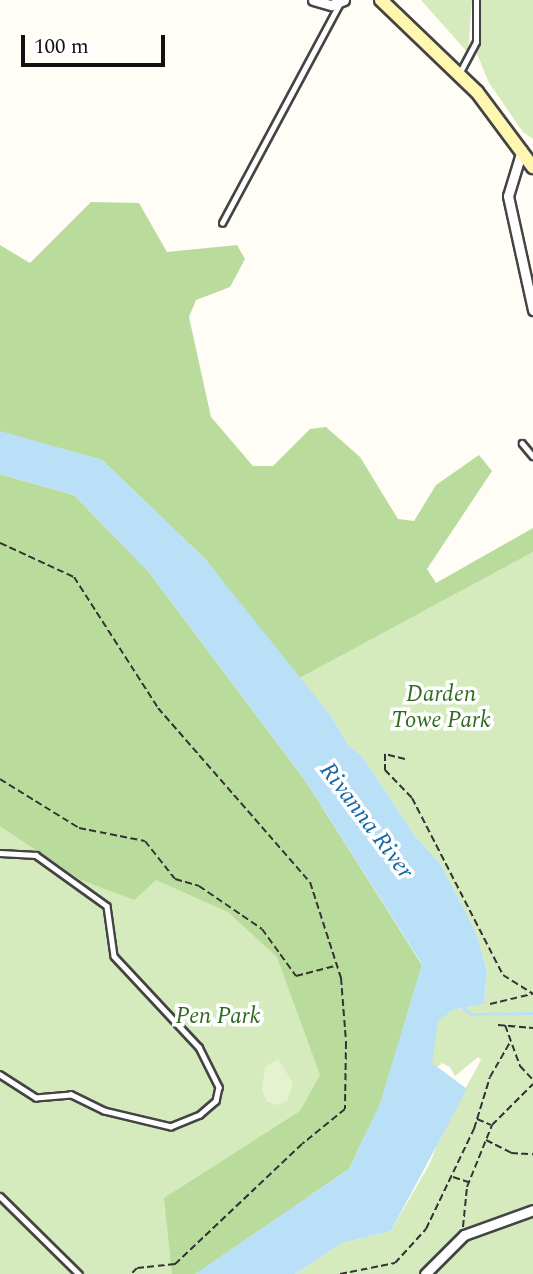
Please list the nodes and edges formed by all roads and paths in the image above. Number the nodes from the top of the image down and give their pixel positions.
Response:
1 (313, 0) edge
2 (381, 0) edge
3 (476, 0) edge
4 (342, 2) edge
5 (458, 74) junction
6 (522, 150) junction
7 (533, 167) edge
8 (222, 223) dead end
9 (533, 310) edge
10 (522, 443) dead end
11 (533, 456) edge
12 (0, 543) edge
13 (405, 759) dead end
14 (0, 779) edge
15 (0, 853) edge
16 (336, 966) junction
17 (533, 994) edge
18 (490, 1004) dead end
19 (498, 1025) dead end
20 (505, 1025) junction
21 (533, 1028) edge
22 (510, 1043) junction
23 (0, 1075) edge
24 (533, 1080) edge
25 (533, 1084) edge
26 (477, 1119) junction
27 (492, 1125) junction
28 (485, 1140) junction
29 (533, 1154) edge
30 (453, 1177) junction
31 (468, 1183) junction
32 (0, 1196) edge
33 (533, 1210) edge
34 (464, 1235) junction
35 (79, 1274) edge
36 (131, 1274) edge
37 (340, 1274) edge
38 (425, 1274) edge

1 - 4 street
2 - 5 main road
3 - 5 lane
4 - 8 lane
5 - 6 main road
6 - 7 main road
6 - 9 street
10 - 11 lane
12 - 16 path
13 - 17 path
14 - 16 path
15 - 23 lane
16 - 36 path
17 - 18 path
19 - 20 path
20 - 21 path
20 - 22 path
22 - 24 path
22 - 26 path
25 - 27 path
26 - 27 path
26 - 30 path
27 - 28 path
28 - 29 path
28 - 31 path
30 - 31 path
30 - 37 path
31 - 34 path
32 - 35 lane
33 - 34 street
34 - 38 street

